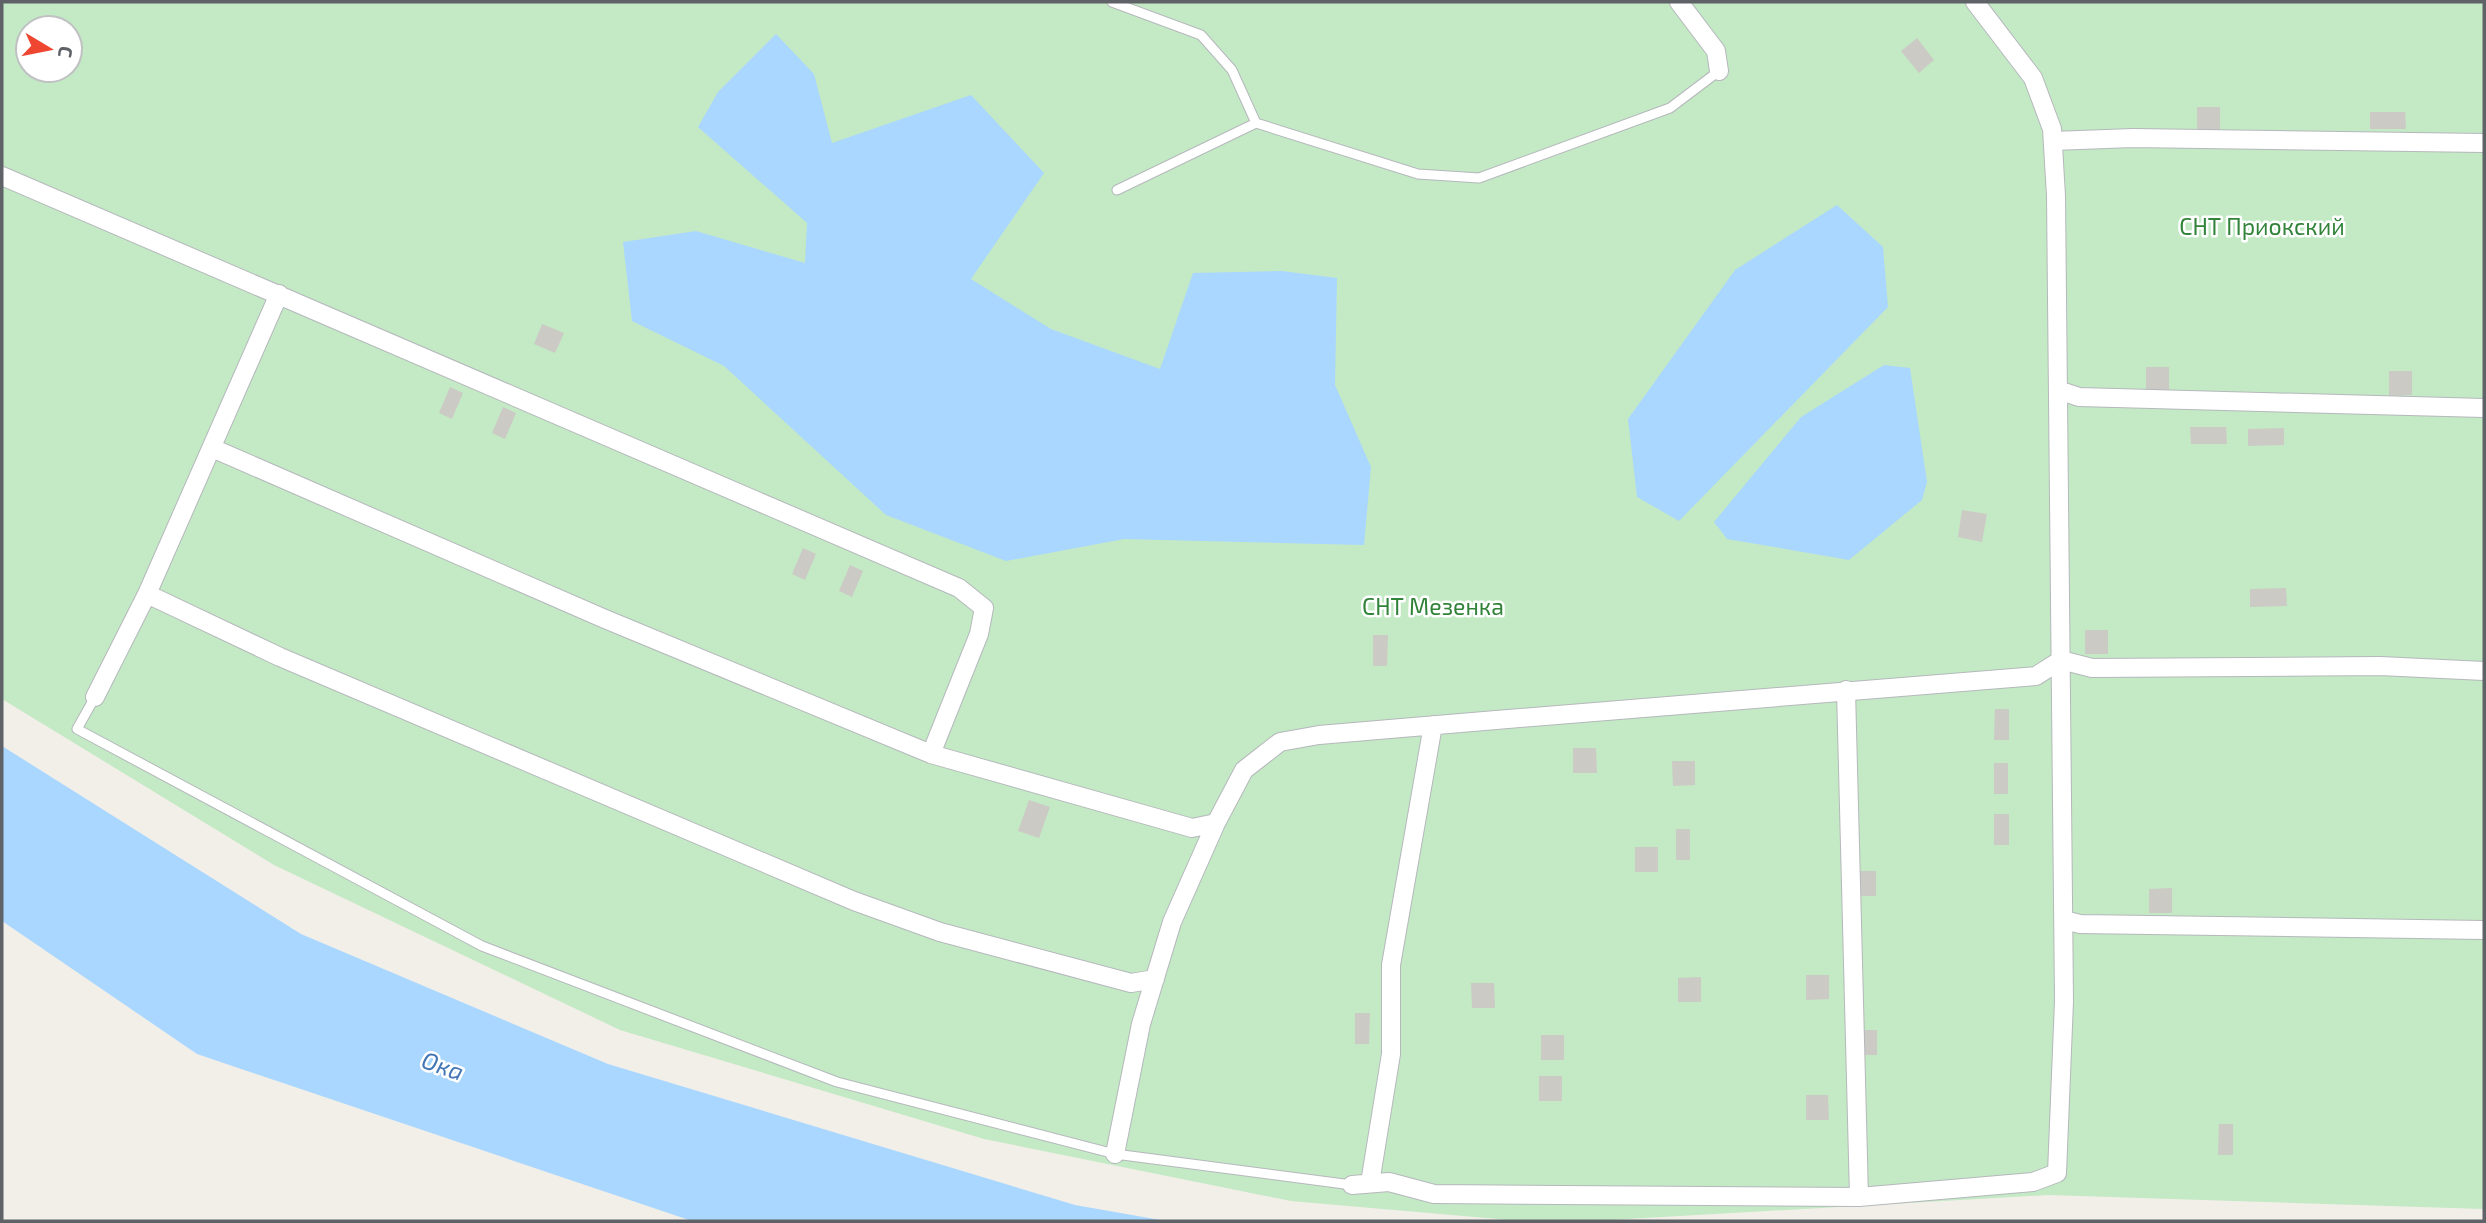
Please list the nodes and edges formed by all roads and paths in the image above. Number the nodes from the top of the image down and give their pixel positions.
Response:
1 (1112, 2) edge
2 (1679, 2) edge
3 (1975, 2) edge
4 (1719, 72) joint
5 (1256, 123) junction
6 (2053, 141) junction
7 (2484, 144) edge
8 (2, 176) edge
9 (1117, 190) dead end
10 (279, 294) junction
11 (2058, 390) junction
12 (2484, 408) edge
13 (212, 448) junction
14 (147, 594) junction
15 (2061, 660) junction
16 (2484, 671) edge
17 (1846, 690) junction
18 (95, 697) joint
19 (1433, 725) junction
20 (931, 754) junction
21 (1216, 823) junction
22 (2064, 920) junction
23 (2484, 930) edge
24 (1155, 979) junction
25 (1115, 1154) junction
26 (1361, 1184) junction
27 (1858, 1197) junction

1 - 5 lane
2 - 4 street
3 - 6 street
4 - 5 lane
5 - 9 lane
6 - 7 street
6 - 11 street
8 - 10 street
10 - 13 street
10 - 20 street
11 - 12 street
11 - 15 street
13 - 14 street
13 - 20 street
14 - 18 street
14 - 24 street
15 - 16 street
15 - 17 street
15 - 22 street
17 - 19 street
17 - 27 street
18 - 25 lane
19 - 21 street
19 - 26 street
20 - 21 street
21 - 24 street
22 - 23 street
22 - 27 street
24 - 25 street
25 - 26 lane
26 - 27 street

